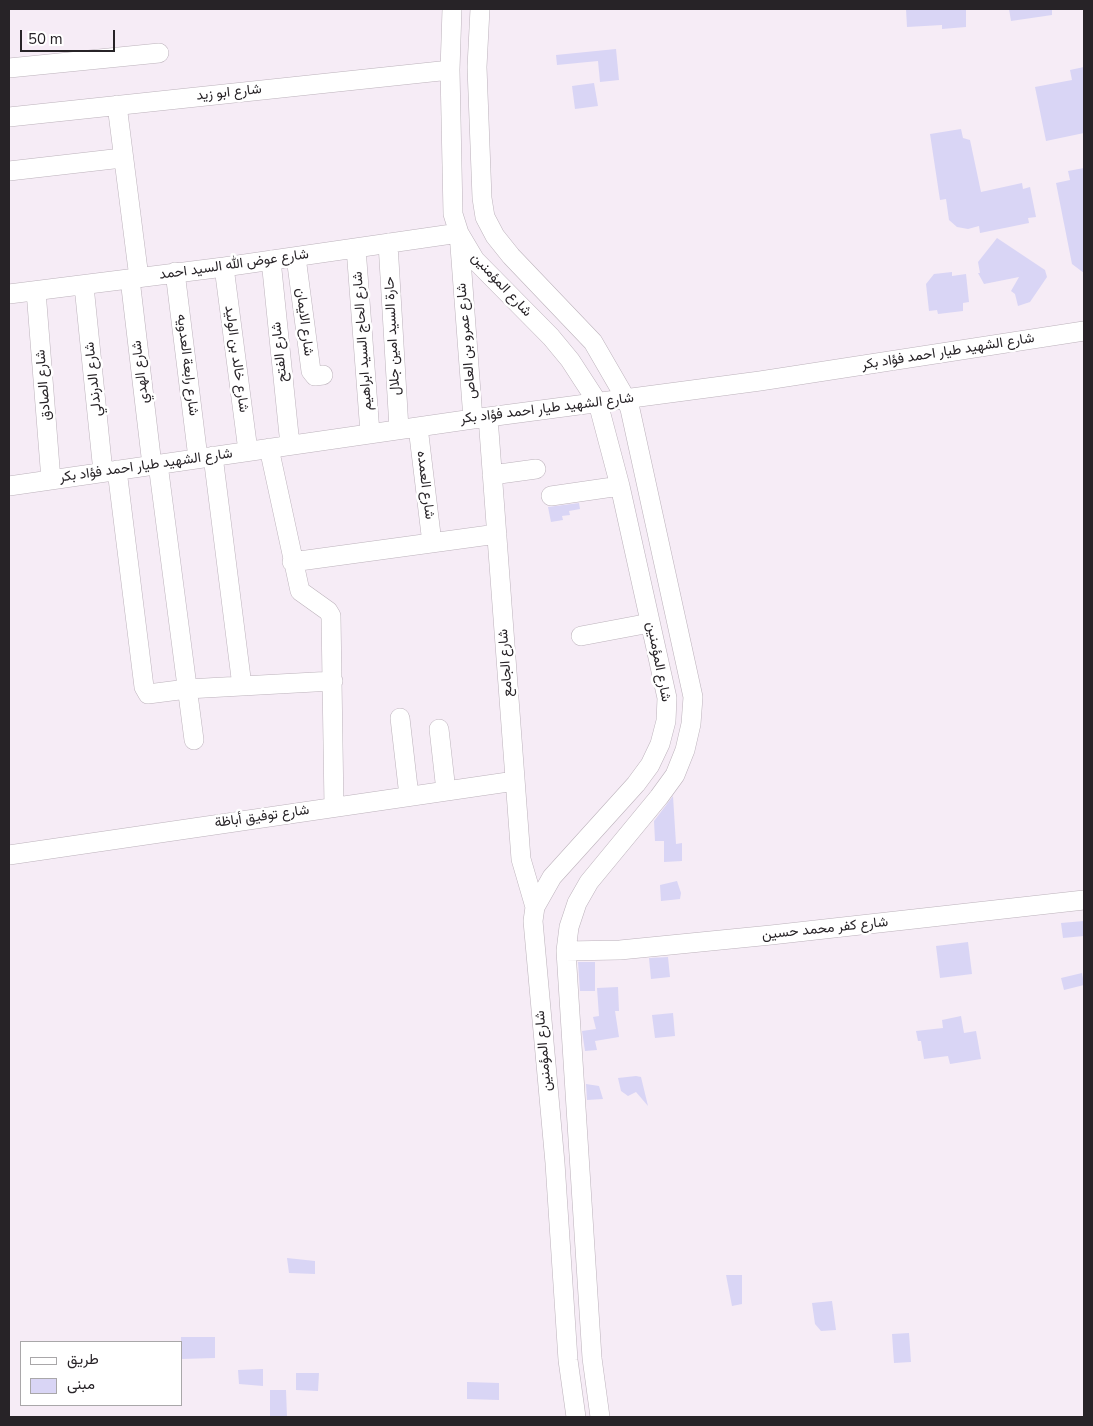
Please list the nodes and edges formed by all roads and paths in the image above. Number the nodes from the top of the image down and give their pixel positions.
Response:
1 (452, 9) edge
2 (480, 9) edge
3 (159, 53) dead end
4 (9, 68) edge
5 (450, 70) junction
6 (118, 105) junction
7 (9, 117) edge
8 (122, 158) junction
9 (9, 171) edge
10 (459, 233) junction
11 (388, 243) junction
12 (356, 248) junction
13 (296, 257) junction
14 (271, 260) junction
15 (224, 267) junction
16 (175, 272) junction
17 (134, 278) junction
18 (84, 286) junction
19 (36, 291) junction
20 (9, 294) edge
21 (1084, 331) edge
22 (323, 375) dead end
23 (626, 399) junction
24 (598, 402) junction
25 (481, 418) junction
26 (418, 427) junction
27 (399, 429) junction
28 (370, 433) junction
29 (290, 445) junction
30 (269, 448) junction
31 (248, 451) junction
32 (206, 457) junction
33 (155, 464) junction
34 (536, 469) dead end
35 (110, 471) junction
36 (492, 475) junction
37 (51, 480) junction
38 (9, 486) edge
39 (620, 486) junction
40 (551, 496) dead end
41 (497, 534) junction
42 (432, 543) junction
43 (292, 562) junction
44 (650, 623) junction
45 (581, 636) dead end
46 (333, 681) junction
47 (242, 686) junction
48 (187, 689) junction
49 (400, 718) dead end
50 (439, 729) dead end
51 (194, 740) dead end
52 (515, 781) junction
53 (446, 790) junction
54 (409, 796) junction
55 (334, 807) junction
56 (9, 855) edge
57 (1084, 900) edge
58 (535, 907) junction
59 (566, 951) junction
60 (592, 1358) junction
61 (568, 1360) junction
62 (576, 1417) edge
63 (600, 1417) edge

1 - 5 street, شارع المؤمنين
2 - 23 street, شارع المؤمنين
3 - 4 street
5 - 6 street, شارع ابو زيد
5 - 10 street, شارع المؤمنين
6 - 7 street, شارع ابو زيد
6 - 8 street, شارع الهدي
8 - 9 street
8 - 17 street, شارع الهدي
10 - 11 street, شارع عوض الله السيد احمد
10 - 24 street, شارع المؤمنين
10 - 25 street, شارع عمرو بن العاص
11 - 12 street, شارع عوض الله السيد احمد
11 - 27 street, حارة السيد امين جلال
12 - 13 street, شارع عوض الله السيد احمد
12 - 28 street, شارع الحاج السيد ابراهيم
13 - 14 street, شارع عوض الله السيد احمد
13 - 22 street, شارع الايمان
14 - 15 street, شارع عوض الله السيد احمد
14 - 29 street, شارع الفتح
15 - 16 street, شارع عوض الله السيد احمد
15 - 31 street, شارع خالد بن الوليد
16 - 17 street, شارع عوض الله السيد احمد
16 - 32 street, شارع رابعة العدويه
17 - 18 street, شارع عوض الله السيد احمد
17 - 33 street, شارع الهدي
18 - 19 street, شارع عوض الله السيد احمد
18 - 35 street, شارع الدرندلي
19 - 20 street, شارع عوض الله السيد احمد
19 - 37 street, شارع الصادق
21 - 23 street, شارع الشهيد طيار احمد فؤاد بكر
23 - 24 street, شارع الشهيد طيار احمد فؤاد بكر
23 - 59 street, شارع المؤمنين
24 - 25 street, شارع الشهيد طيار احمد فؤاد بكر
24 - 39 street, شارع المؤمنين
25 - 26 street, شارع الشهيد طيار احمد فؤاد بكر
25 - 36 street, شارع الجامع
26 - 27 street, شارع الشهيد طيار احمد فؤاد بكر
26 - 42 street, شارع العمده
27 - 28 street, شارع الشهيد طيار احمد فؤاد بكر
28 - 29 street, شارع الشهيد طيار احمد فؤاد بكر
29 - 30 street, شارع الشهيد طيار احمد فؤاد بكر
30 - 31 street, شارع الشهيد طيار احمد فؤاد بكر
30 - 43 street
31 - 32 street, شارع الشهيد طيار احمد فؤاد بكر
32 - 33 street, شارع الشهيد طيار احمد فؤاد بكر
32 - 47 street, شارع رابعة العدويه
33 - 35 street, شارع الشهيد طيار احمد فؤاد بكر
33 - 48 street, شارع الهدي
34 - 36 street
35 - 37 street, شارع الشهيد طيار احمد فؤاد بكر
35 - 48 street, شارع الدرندلي
36 - 41 street, شارع الجامع
37 - 38 street, شارع الشهيد طيار احمد فؤاد بكر
39 - 40 street
39 - 44 street, شارع المؤمنين
41 - 42 street
41 - 52 street, شارع الجامع
42 - 43 street
43 - 46 street
44 - 45 street
44 - 58 street, شارع المؤمنين
46 - 47 street, شارع الدرندلي
46 - 55 street
47 - 48 street, شارع الدرندلي
48 - 51 street, شارع الهدي
49 - 54 street
50 - 53 street
52 - 53 street, شارع توفيق أباظة
52 - 58 street, شارع الجامع
53 - 54 street, شارع توفيق أباظة
54 - 55 street, شارع توفيق أباظة
55 - 56 street, شارع توفيق أباظة
57 - 59 street, شارع كفر محمد حسين
58 - 61 street, شارع المؤمنين
59 - 60 street, شارع المؤمنين
60 - 61 street
60 - 63 street, شارع المؤمنين
61 - 62 street, شارع المؤمنين

